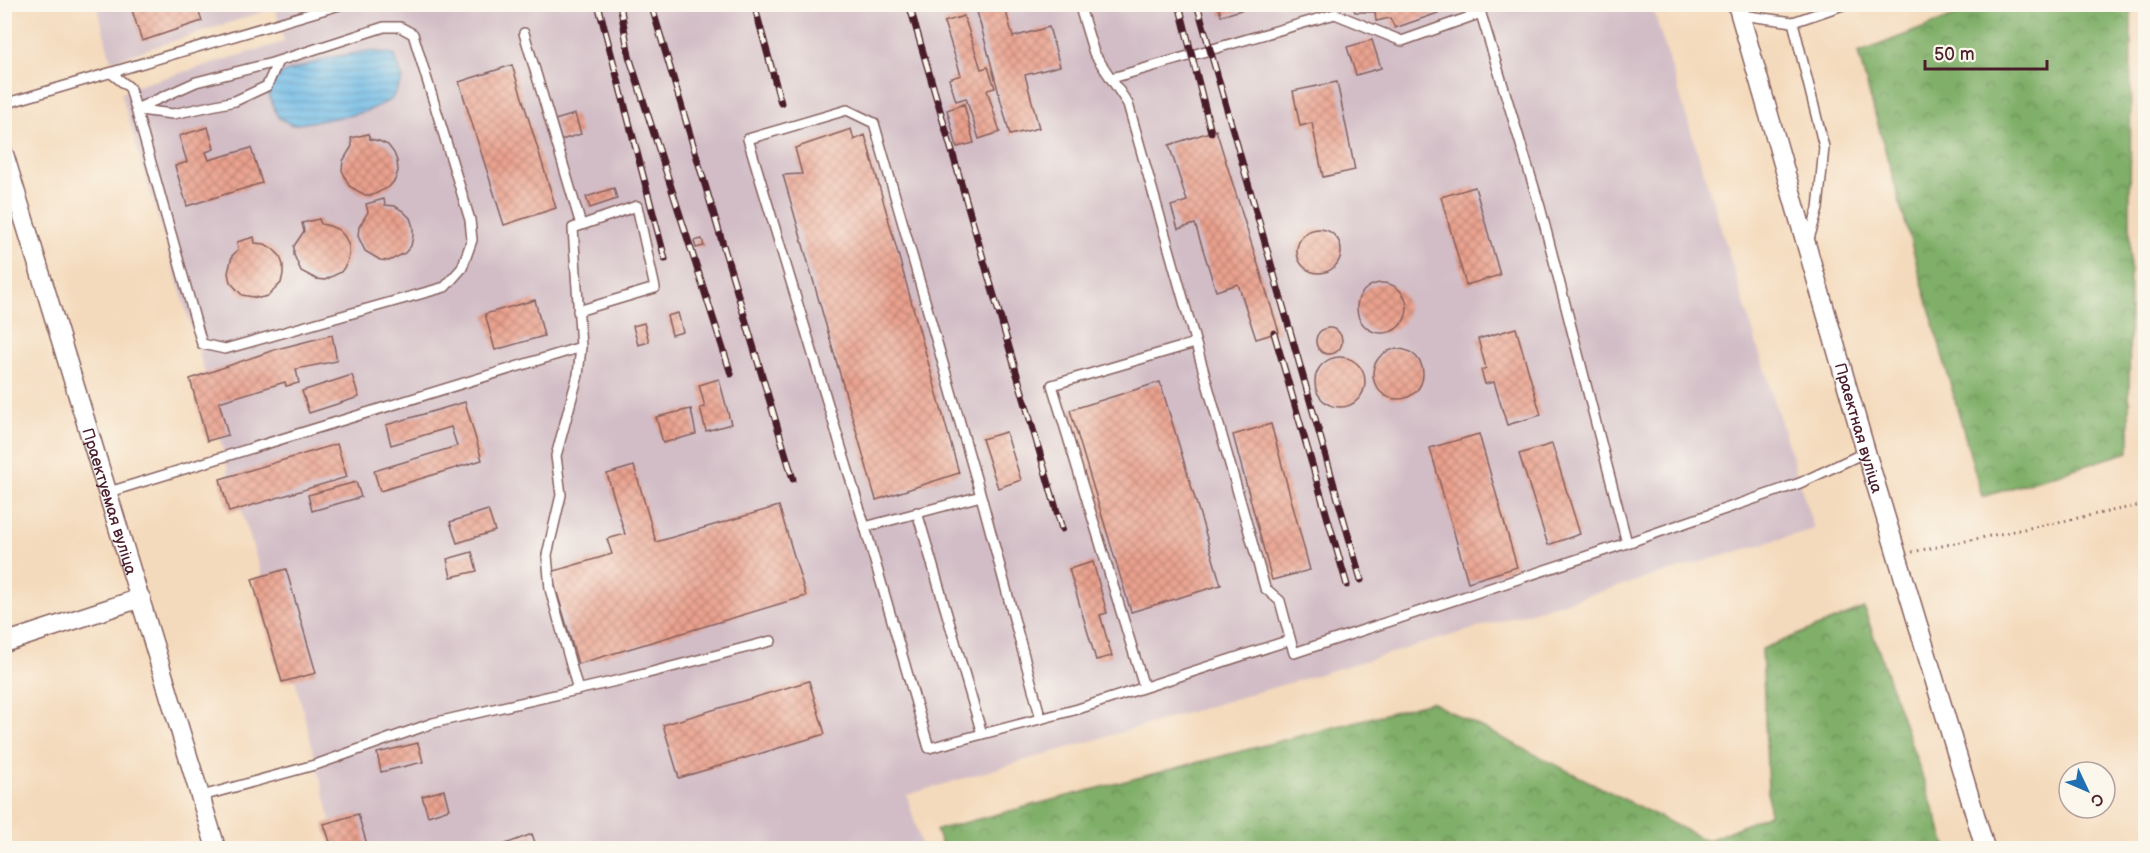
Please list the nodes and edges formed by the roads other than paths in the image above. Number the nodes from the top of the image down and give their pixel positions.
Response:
1 (343, 4) edge
2 (1079, 4) edge
3 (1846, 4) edge
4 (1480, 9) edge
5 (1739, 10) edge
6 (1792, 22) junction
7 (524, 33) dead end
8 (279, 61) junction
9 (111, 73) junction
10 (1112, 78) junction
11 (4, 104) edge
12 (136, 109) junction
13 (4, 154) edge
14 (581, 225) junction
15 (1807, 248) junction
16 (578, 311) junction
17 (1195, 343) junction
18 (580, 347) junction
19 (1866, 452) junction
20 (109, 492) junction
21 (981, 496) junction
22 (917, 512) junction
23 (865, 527) junction
24 (1627, 543) junction
25 (141, 598) junction
26 (771, 640) dead end
27 (1290, 640) junction
28 (4, 643) edge
29 (1144, 687) junction
30 (578, 690) junction
31 (1041, 718) junction
32 (982, 734) junction
33 (202, 796) junction
34 (216, 849) edge
35 (1984, 849) edge

1 - 9 lane
2 - 10 lane
3 - 6 lane
4 - 10 lane
4 - 24 lane
5 - 6 lane
5 - 15 street, Праектная вуліца
6 - 15 lane
7 - 14 lane
8 - 12 lane
8 - 12 lane
8 - 12 lane
9 - 11 lane
9 - 12 lane
10 - 17 lane
13 - 20 street, Праектуемая вуліца
14 - 16 lane
14 - 16 lane
15 - 19 street, Праектная вуліца
16 - 18 lane
17 - 27 lane
17 - 29 lane
18 - 20 lane
18 - 30 lane
19 - 24 lane
19 - 35 street, Праектная вуліца
20 - 25 street, Праектуемая вуліца
21 - 22 lane
21 - 23 lane
21 - 31 lane
22 - 23 lane
22 - 32 lane
23 - 32 lane
24 - 27 lane
25 - 28 street
25 - 33 street, Праектуемая вуліца
26 - 30 lane
27 - 29 lane
29 - 31 lane
30 - 33 lane
31 - 32 lane
33 - 34 street, Праектуемая вуліца

